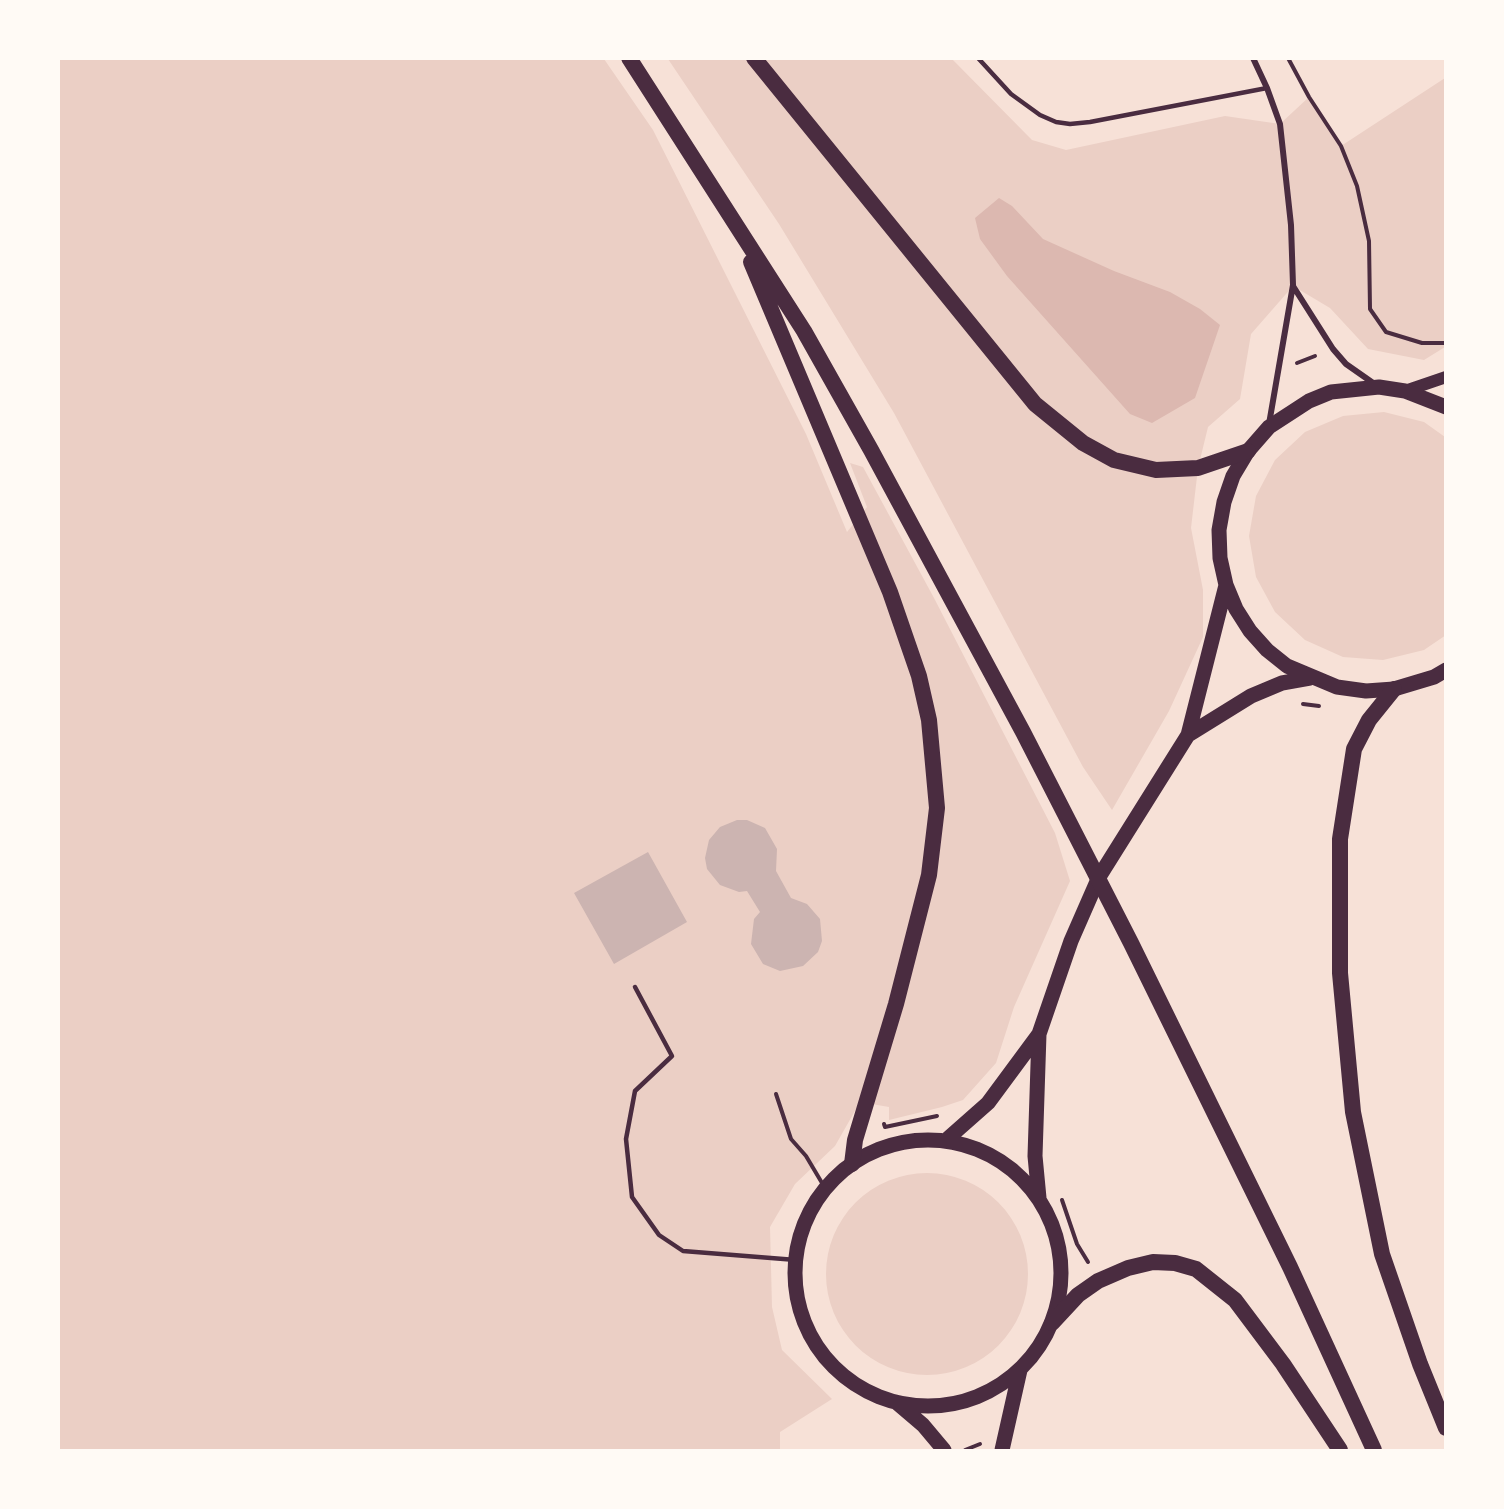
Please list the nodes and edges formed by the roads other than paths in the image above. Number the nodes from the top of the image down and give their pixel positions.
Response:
1 (629, 58) edge
2 (754, 58) edge
3 (978, 58) edge
4 (1252, 58) edge
5 (1267, 88) junction
6 (729, 210) junction
7 (1293, 285) junction
8 (1446, 377) edge
9 (1379, 387) junction
10 (1405, 392) junction
11 (1446, 407) edge
12 (1269, 427) junction
13 (1248, 451) junction
14 (1226, 585) junction
15 (1446, 670) edge
16 (1310, 678) junction
17 (1394, 689) junction
18 (1188, 735) junction
19 (635, 987) dead end
20 (1039, 1034) junction
21 (945, 1141) junction
22 (852, 1164) junction
23 (1039, 1198) junction
24 (796, 1260) junction
25 (1052, 1323) junction
26 (1020, 1370) junction
27 (896, 1402) junction
28 (1446, 1428) edge
29 (944, 1450) edge
30 (1002, 1450) edge
31 (1340, 1450) edge
32 (1374, 1450) edge

1 - 6 highway
2 - 13 highway
3 - 5 lane
4 - 5 street
5 - 7 street
6 - 22 highway
6 - 32 highway
7 - 9 street
7 - 12 street
8 - 10 main road
9 - 10 main road
9 - 12 main road
10 - 11 main road
12 - 13 main road
13 - 14 main road
14 - 16 main road
14 - 18 main road
15 - 17 main road
16 - 17 main road
16 - 18 main road
17 - 28 highway
18 - 20 main road
19 - 24 lane
20 - 21 main road
20 - 23 main road
21 - 22 main road
21 - 23 main road
22 - 24 main road
23 - 25 main road
24 - 27 main road
25 - 26 main road
25 - 31 highway
26 - 27 main road
26 - 30 main road
27 - 29 main road

